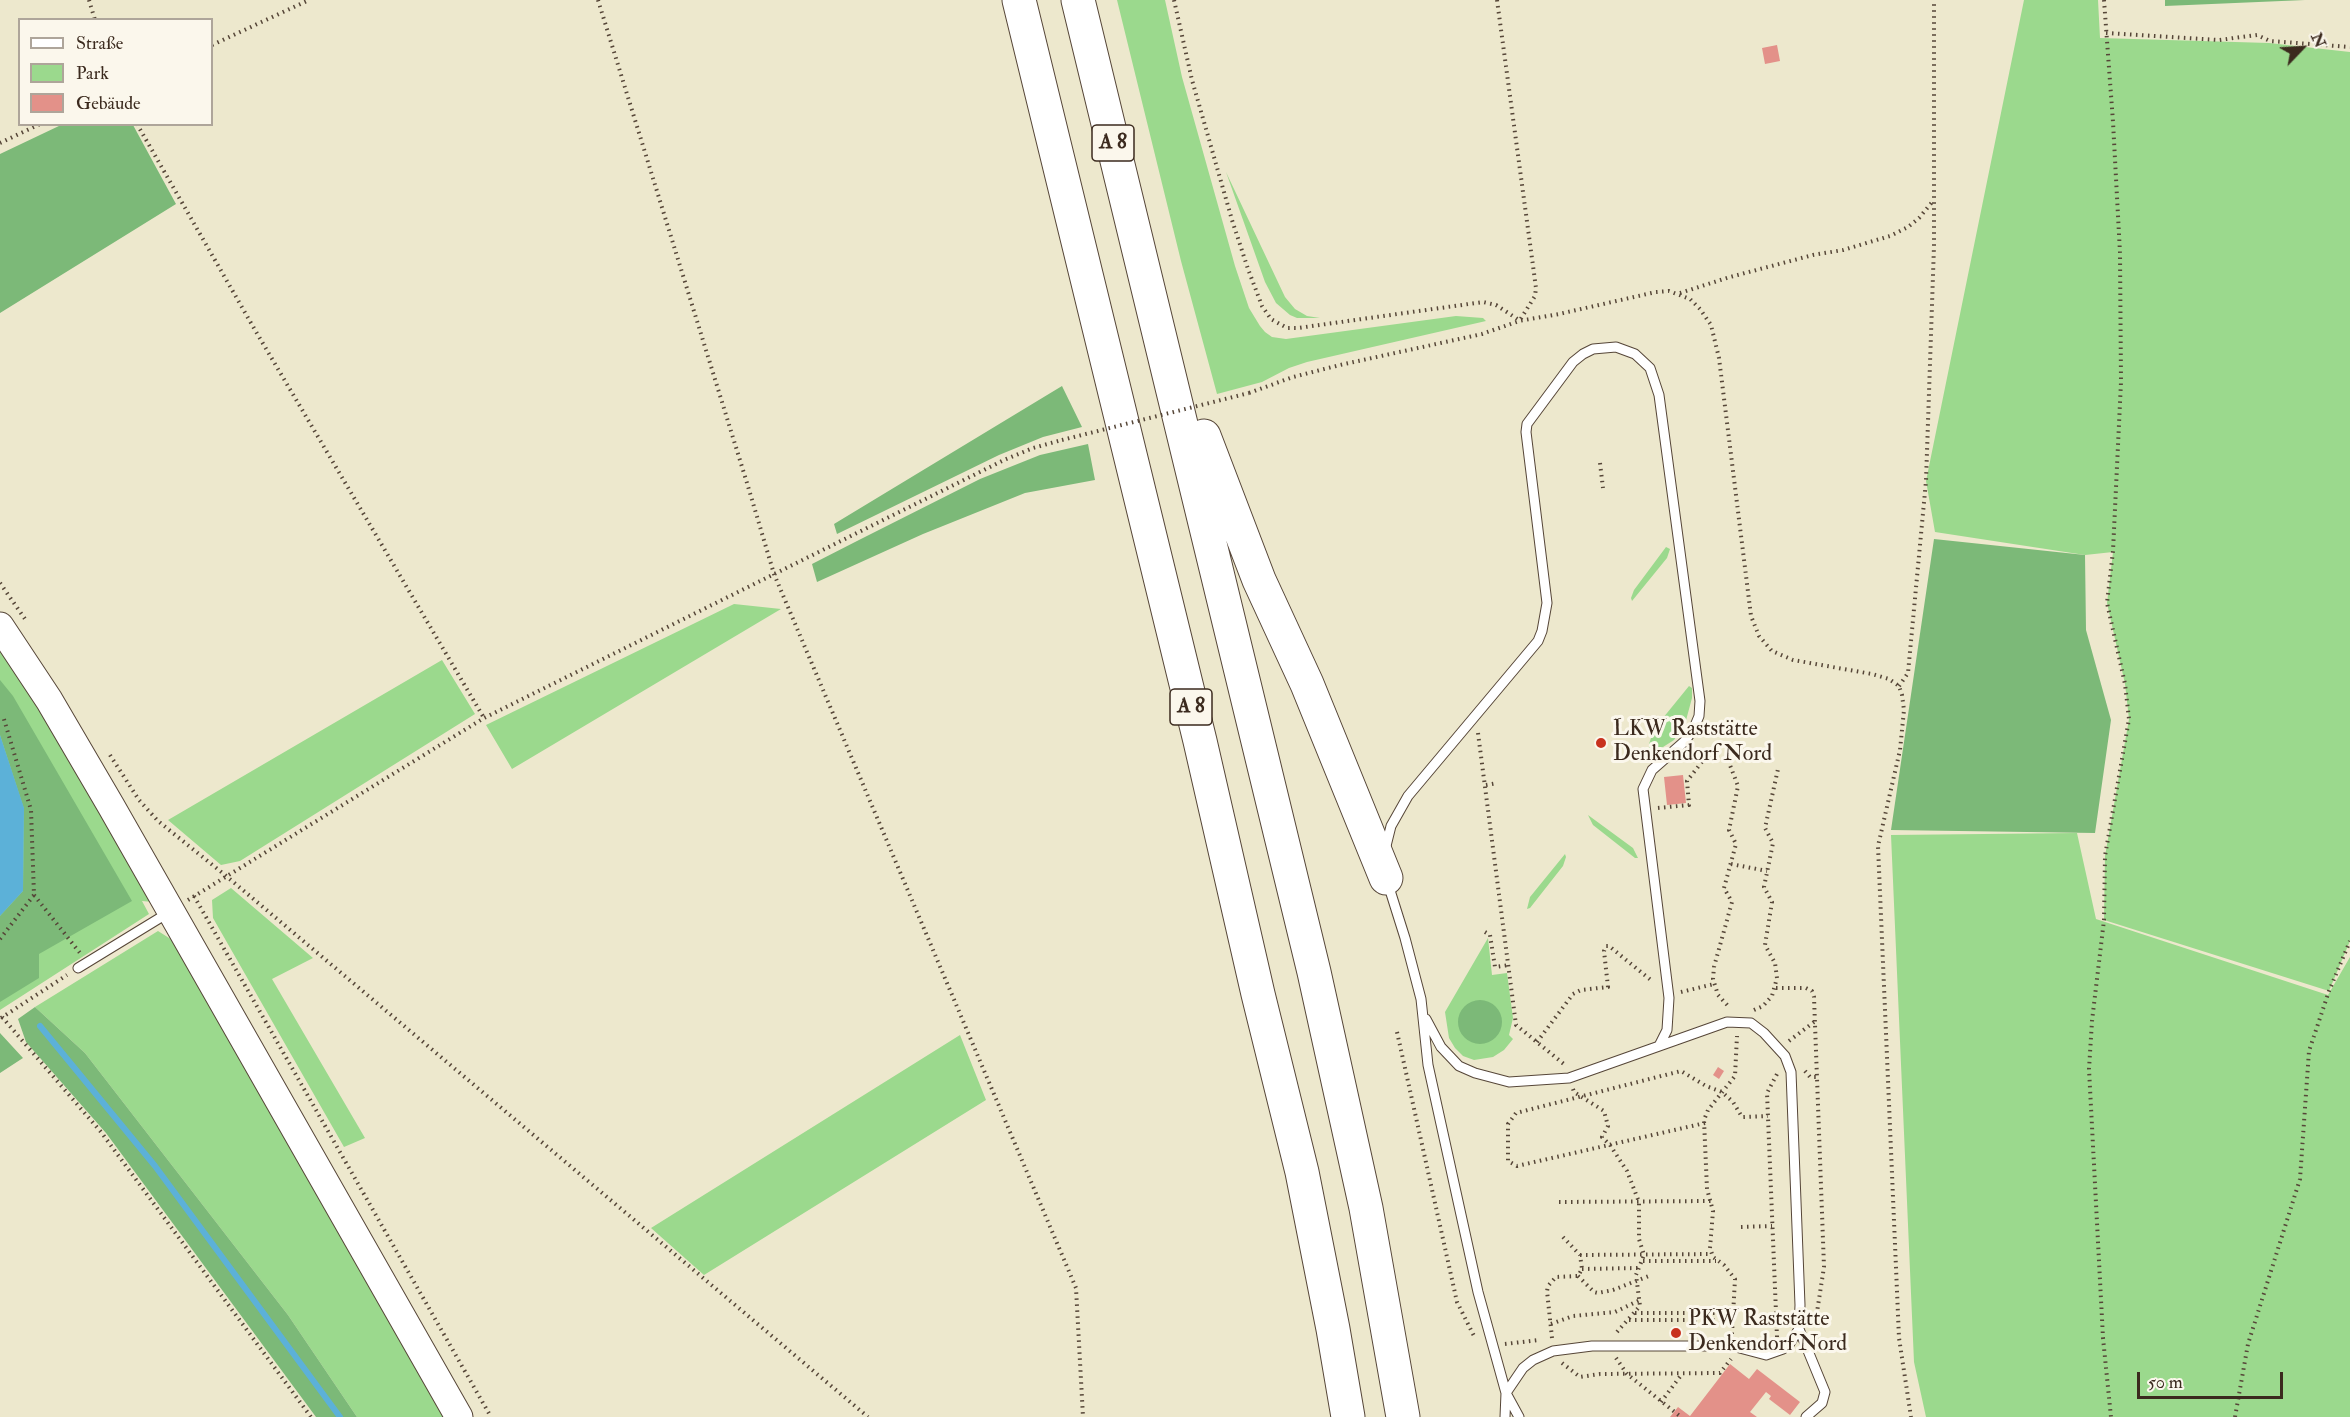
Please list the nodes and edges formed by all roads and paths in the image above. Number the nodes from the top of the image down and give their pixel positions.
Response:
1 (89, 0) edge
2 (309, 0) edge
3 (598, 0) edge
4 (1019, 0) edge
5 (1078, 0) edge
6 (1174, 0) edge
7 (1497, 0) edge
8 (1934, 0) edge
9 (2104, 0) edge
10 (94, 18) edge
11 (2106, 33) junction
12 (213, 45) edge
13 (2350, 47) edge
14 (36, 126) edge
15 (138, 126) edge
16 (0, 143) edge
17 (1933, 201) junction
18 (1149, 285) junction
19 (1678, 294) junction
20 (1519, 321) junction
21 (1600, 463) dead end
22 (1603, 488) dead end
23 (774, 574) junction
24 (0, 583) edge
25 (26, 619) dead end
26 (0, 626) edge
27 (1899, 686) junction
28 (1475, 714) junction
29 (3, 716) dead end
30 (484, 718) junction
31 (109, 752) dead end
32 (1778, 769) dead end
33 (1497, 783) dead end
34 (1486, 785) junction
35 (1645, 810) junction
36 (1731, 864) junction
37 (1767, 871) junction
38 (225, 875) junction
39 (1386, 878) junction
40 (34, 895) junction
41 (194, 896) junction
42 (170, 911) junction
43 (1485, 932) dead end
44 (0, 939) edge
45 (2350, 941) edge
46 (88, 961) junction
47 (1509, 966) junction
48 (78, 968) joint
49 (1714, 984) junction
50 (1669, 995) junction
51 (1738, 1011) junction
52 (1423, 1015) junction
53 (1, 1018) edge
54 (1815, 1022) dead end
55 (1738, 1023) junction
56 (1397, 1032) dead end
57 (1748, 1037) dead end
58 (1537, 1042) junction
59 (1659, 1046) junction
60 (1780, 1048) junction
61 (1569, 1078) junction
62 (1722, 1092) junction
63 (1582, 1097) junction
64 (1768, 1116) junction
65 (1705, 1123) junction
66 (1610, 1145) junction
67 (1711, 1201) junction
68 (1559, 1202) dead end
69 (1639, 1202) junction
70 (1772, 1226) junction
71 (1741, 1227) dead end
72 (1563, 1237) dead end
73 (1712, 1254) junction
74 (1580, 1255) junction
75 (1644, 1255) junction
76 (1642, 1261) junction
77 (1717, 1261) junction
78 (1639, 1268) junction
79 (1582, 1269) junction
80 (1578, 1276) junction
81 (1649, 1276) dead end
82 (1635, 1280) junction
83 (1640, 1300) junction
84 (1635, 1313) junction
85 (1733, 1313) dead end
86 (1628, 1320) junction
87 (1733, 1320) dead end
88 (1799, 1329) junction
89 (1552, 1337) dead end
90 (1616, 1346) junction
91 (1732, 1346) junction
92 (1494, 1348) junction
93 (1778, 1352) junction
94 (1627, 1374) junction
95 (1683, 1374) junction
96 (1506, 1393) junction
97 (1661, 1401) junction
98 (311, 1417) edge
99 (459, 1417) edge
100 (491, 1417) edge
101 (868, 1417) edge
102 (1083, 1417) edge
103 (1348, 1417) edge
104 (1403, 1417) edge
105 (1505, 1417) edge
106 (1519, 1417) edge
107 (1681, 1417) edge
108 (1806, 1417) edge
109 (1911, 1417) edge
110 (2111, 1417) edge
111 (2235, 1417) edge

1 - 10 path
2 - 12 path
3 - 23 path
4 - 103 highway, A 8
5 - 18 highway, A 8
6 - 20 path
7 - 20 path
8 - 17 path
9 - 11 path
11 - 13 path
11 - 110 path
14 - 16 path
15 - 30 path
17 - 19 path
17 - 27 path
18 - 39 highway
18 - 104 highway, A 8
19 - 20 path
19 - 27 path
20 - 23 path, bridge
21 - 22 path
23 - 30 path
23 - 102 path
24 - 25 path
26 - 42 main road
27 - 109 path
28 - 34 path
28 - 35 lane
28 - 39 lane
29 - 40 path
30 - 38 path
31 - 38 path
32 - 37 path
33 - 34 path
34 - 47 path
35 - 36 path
35 - 50 lane
36 - 37 path
36 - 49 path
37 - 51 path
38 - 41 path
38 - 101 path
39 - 52 lane
40 - 44 path
40 - 46 path
41 - 42 path
41 - 100 path
42 - 46 lane
42 - 99 main road
43 - 47 path
45 - 111 path
46 - 48 lane
47 - 58 path
48 - 53 path
49 - 50 path
49 - 51 path
50 - 58 path
50 - 59 lane
51 - 55 path
52 - 61 lane
52 - 92 lane
53 - 98 path
54 - 60 path
55 - 59 lane
55 - 60 lane
56 - 92 path
57 - 62 path
58 - 61 path
59 - 61 lane
60 - 64 path
60 - 88 lane
61 - 63 path
62 - 63 path
62 - 64 path
62 - 65 path
63 - 66 path
63 - 66 path
64 - 70 path
65 - 66 path
65 - 67 path
66 - 69 path
67 - 69 path
67 - 73 path
68 - 69 path
69 - 75 path
70 - 71 path
70 - 93 path
72 - 74 path
73 - 75 path
73 - 77 path
74 - 75 path
74 - 79 path
75 - 76 path
76 - 77 path
76 - 78 path
77 - 91 path
78 - 79 path
78 - 82 path
79 - 80 path
80 - 82 path
80 - 83 path
81 - 82 path
82 - 83 path
83 - 84 path
84 - 85 path
84 - 86 path
86 - 87 path
86 - 90 path
88 - 93 lane
88 - 108 lane
89 - 92 path
90 - 91 lane
90 - 94 path
90 - 96 lane
91 - 93 lane
91 - 95 path
92 - 96 lane
94 - 95 path
94 - 97 path
95 - 97 path
96 - 105 lane
96 - 106 lane
97 - 107 path

